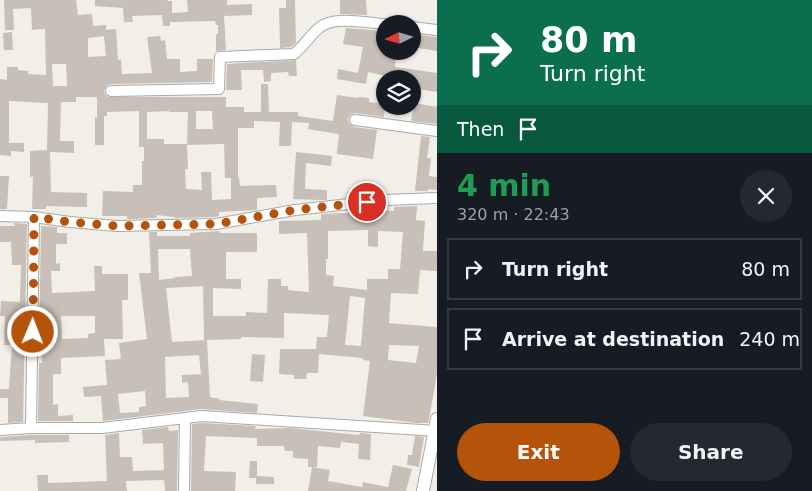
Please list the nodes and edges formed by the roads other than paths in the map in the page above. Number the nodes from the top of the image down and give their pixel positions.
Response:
1 (376, 23) edge
2 (421, 28) edge
3 (437, 30) edge
4 (111, 91) dead end
5 (355, 120) dead end
6 (437, 131) edge
7 (437, 198) edge
8 (0, 216) edge
9 (34, 217) junction
10 (185, 419) junction
11 (436, 427) edge
12 (31, 428) junction
13 (0, 430) edge
14 (184, 491) edge
15 (423, 491) edge

1 - 4 street
2 - 3 street
5 - 6 street
7 - 9 street
8 - 9 street
9 - 12 street
10 - 11 street
10 - 12 street
10 - 14 street
11 - 15 street
12 - 13 street

